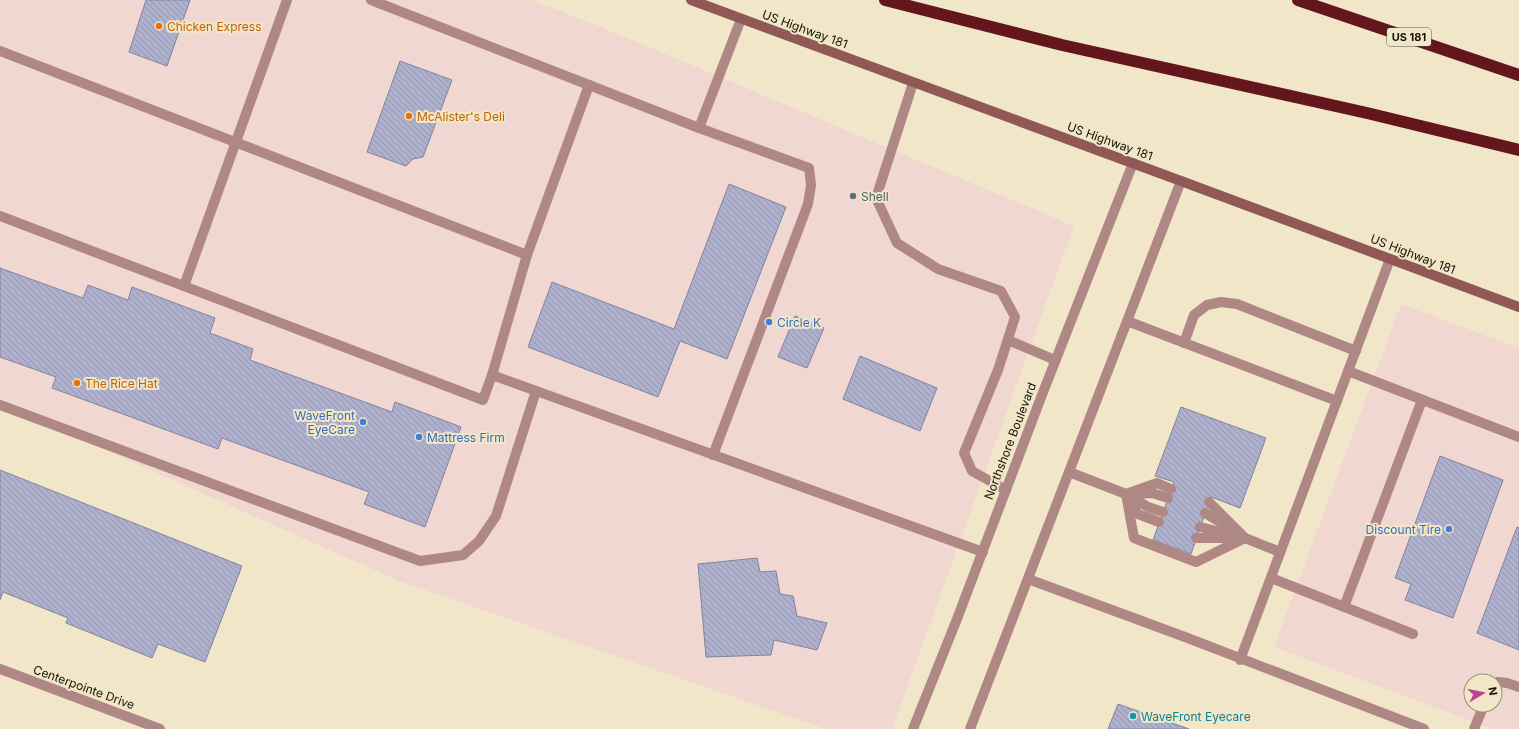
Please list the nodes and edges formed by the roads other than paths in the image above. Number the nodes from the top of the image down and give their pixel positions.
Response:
1 (287, 0) edge
2 (371, 0) edge
3 (691, 0) edge
4 (885, 0) edge
5 (1298, 0) edge
6 (740, 19) junction
7 (0, 52) edge
8 (1519, 74) edge
9 (914, 82) junction
10 (590, 85) junction
11 (700, 128) junction
12 (235, 143) junction
13 (1519, 150) edge
14 (1133, 163) junction
15 (1181, 181) junction
16 (0, 216) edge
17 (527, 255) junction
18 (1390, 259) junction
19 (184, 286) junction
20 (1519, 307) edge
21 (1127, 321) junction
22 (1008, 340) junction
23 (1184, 343) junction
24 (1356, 351) junction
25 (1055, 360) junction
26 (1348, 371) junction
27 (492, 375) junction
28 (536, 391) junction
29 (1422, 400) junction
30 (1337, 401) junction
31 (0, 405) edge
32 (1519, 437) edge
33 (713, 455) junction
34 (1069, 472) junction
35 (1006, 490) junction
36 (1170, 493) dead end
37 (1126, 494) junction
38 (1209, 502) dead end
39 (1163, 512) dead end
40 (1206, 513) dead end
41 (1159, 522) dead end
42 (1200, 527) dead end
43 (1196, 538) dead end
44 (1245, 538) junction
45 (983, 552) junction
46 (1280, 552) junction
47 (1271, 578) junction
48 (1028, 579) junction
49 (1344, 607) junction
50 (1413, 634) dead end
51 (1240, 660) junction
52 (0, 669) edge
53 (1503, 683) edge
54 (1519, 687) edge
55 (1481, 713) edge
56 (160, 729) edge
57 (914, 729) edge
58 (970, 729) edge
59 (1424, 729) edge
60 (1474, 729) edge

1 - 12 street
2 - 10 street
3 - 6 main road, US Highway 181
4 - 13 highway
5 - 8 highway, US 181
6 - 9 main road, US Highway 181
6 - 11 street
7 - 12 street
9 - 14 main road, US Highway 181
9 - 22 street
10 - 11 street
10 - 17 street
11 - 33 street
12 - 17 street
12 - 19 street
14 - 15 main road, US Highway 181
14 - 25 street, Northshore Boulevard
15 - 18 main road, US Highway 181
15 - 21 street
16 - 19 street
17 - 27 street
18 - 20 main road, US Highway 181
18 - 24 street
19 - 27 street
21 - 23 street
21 - 34 street
22 - 25 street
22 - 35 street
23 - 24 street
23 - 30 street
24 - 26 street
25 - 35 street, Northshore Boulevard
26 - 29 street
26 - 30 street
27 - 28 street
28 - 31 street
28 - 33 street
29 - 32 street
29 - 49 street
30 - 46 street
33 - 45 street
34 - 37 street
34 - 48 street
35 - 45 street, Northshore Boulevard
36 - 37 street
37 - 39 street
37 - 41 street
37 - 44 street
38 - 44 street
40 - 44 street
42 - 44 street
43 - 44 street
44 - 46 street
45 - 57 street, Northshore Boulevard
46 - 47 street
47 - 49 street
47 - 51 street
48 - 51 street
48 - 58 street
49 - 50 street
51 - 59 street
52 - 56 street, Centerpointe Drive
53 - 54 street
55 - 60 street

